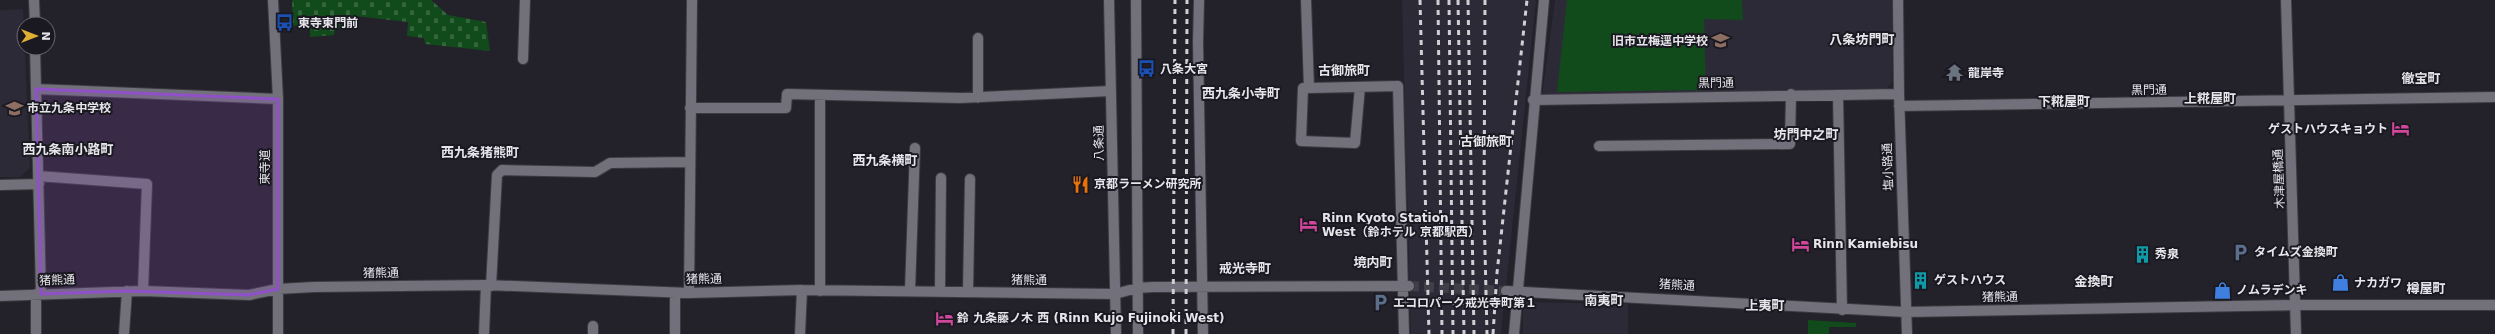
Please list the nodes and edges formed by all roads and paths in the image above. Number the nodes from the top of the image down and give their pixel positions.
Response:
1 (34, 0) edge
2 (273, 0) edge
3 (525, 0) edge
4 (692, 0) edge
5 (1109, 0) edge
6 (1136, 0) edge
7 (1199, 0) edge
8 (1306, 0) edge
9 (1544, 0) edge
10 (1898, 0) edge
11 (2286, 0) edge
12 (34, 16) edge
13 (978, 38) dead end
14 (35, 56) edge
15 (523, 59) dead end
16 (1360, 87) junction
17 (1309, 88) junction
18 (36, 89) junction
19 (1110, 91) junction
20 (1791, 94) junction
21 (1899, 94) junction
22 (820, 95) junction
23 (1838, 95) junction
24 (2495, 97) edge
25 (978, 98) junction
26 (278, 99) junction
27 (1533, 100) junction
28 (2289, 100) junction
29 (1899, 106) junction
30 (690, 108) junction
31 (1599, 146) dead end
32 (915, 148) dead end
33 (690, 162) junction
34 (941, 178) dead end
35 (970, 179) dead end
36 (39, 180) junction
37 (0, 185) edge
38 (488, 286) junction
39 (1407, 286) junction
40 (1137, 288) junction
41 (1203, 288) junction
42 (278, 289) junction
43 (802, 290) junction
44 (127, 291) junction
45 (143, 291) junction
46 (820, 291) junction
47 (910, 291) junction
48 (940, 291) junction
49 (1506, 291) tunnel mouth
50 (1517, 291) junction
51 (675, 292) junction
52 (968, 292) junction
53 (689, 293) junction
54 (39, 294) junction
55 (1115, 294) junction
56 (0, 296) edge
57 (2295, 305) junction
58 (2495, 305) edge
59 (1842, 310) junction
60 (1905, 312) junction
61 (36, 334) edge
62 (124, 334) edge
63 (278, 334) edge
64 (484, 334) edge
65 (675, 334) edge
66 (800, 334) edge
67 (1116, 334) edge
68 (1138, 334) edge
69 (1203, 334) edge
70 (1404, 334) edge
71 (1514, 334) edge
72 (1907, 334) edge
73 (2296, 334) edge

1 - 12 street
2 - 26 street, 東寺道
3 - 15 street
4 - 30 street
5 - 19 street, 八条通
6 - 40 street
7 - 41 street
8 - 17 street
9 - 27 street
10 - 21 street, 塩小路通
11 - 28 street, 木津屋橋通
13 - 25 street
14 - 18 street
16 - 17 street
16 - 17 street
16 - 39 street
18 - 26 street
18 - 36 street
19 - 25 street
19 - 55 street, 八条通
20 - 23 street, 黒門通
20 - 27 street, 黒門通
20 - 31 street
21 - 23 street, 黒門通
21 - 29 street, 塩小路通
22 - 25 street
22 - 30 street
22 - 46 street
23 - 59 street
24 - 28 street, 黒門通
26 - 42 street, 東寺道
27 - 50 street
28 - 29 street, 黒門通
28 - 57 street, 木津屋橋通
29 - 60 street, 塩小路通
30 - 33 street
32 - 47 street
33 - 38 street
33 - 53 street
34 - 48 street
35 - 52 street
36 - 37 street
36 - 45 street
36 - 54 street
38 - 42 street, 猪熊通
38 - 51 street, 猪熊通
38 - 64 street
39 - 41 street, 猪熊通
39 - 70 street
40 - 41 street, 猪熊通
40 - 55 street, 猪熊通
40 - 68 street
41 - 69 street
42 - 45 street, 猪熊通
42 - 63 street, 東寺道
43 - 46 street, 猪熊通
43 - 53 street, 猪熊通
43 - 66 street
44 - 45 street, 猪熊通
44 - 54 street, 猪熊通
44 - 62 street
46 - 47 street, 猪熊通
47 - 48 street, 猪熊通
48 - 52 street, 猪熊通
49 - 50 street, 猪熊通
50 - 59 street, 猪熊通
50 - 71 street
51 - 53 street, 猪熊通
51 - 65 street
52 - 55 street, 猪熊通
54 - 56 street, 猪熊通
54 - 61 street
55 - 67 street, 八条通
57 - 58 street, 猪熊通
57 - 60 street, 猪熊通
57 - 73 street, 木津屋橋通
59 - 60 street, 猪熊通
60 - 72 street, 塩小路通

